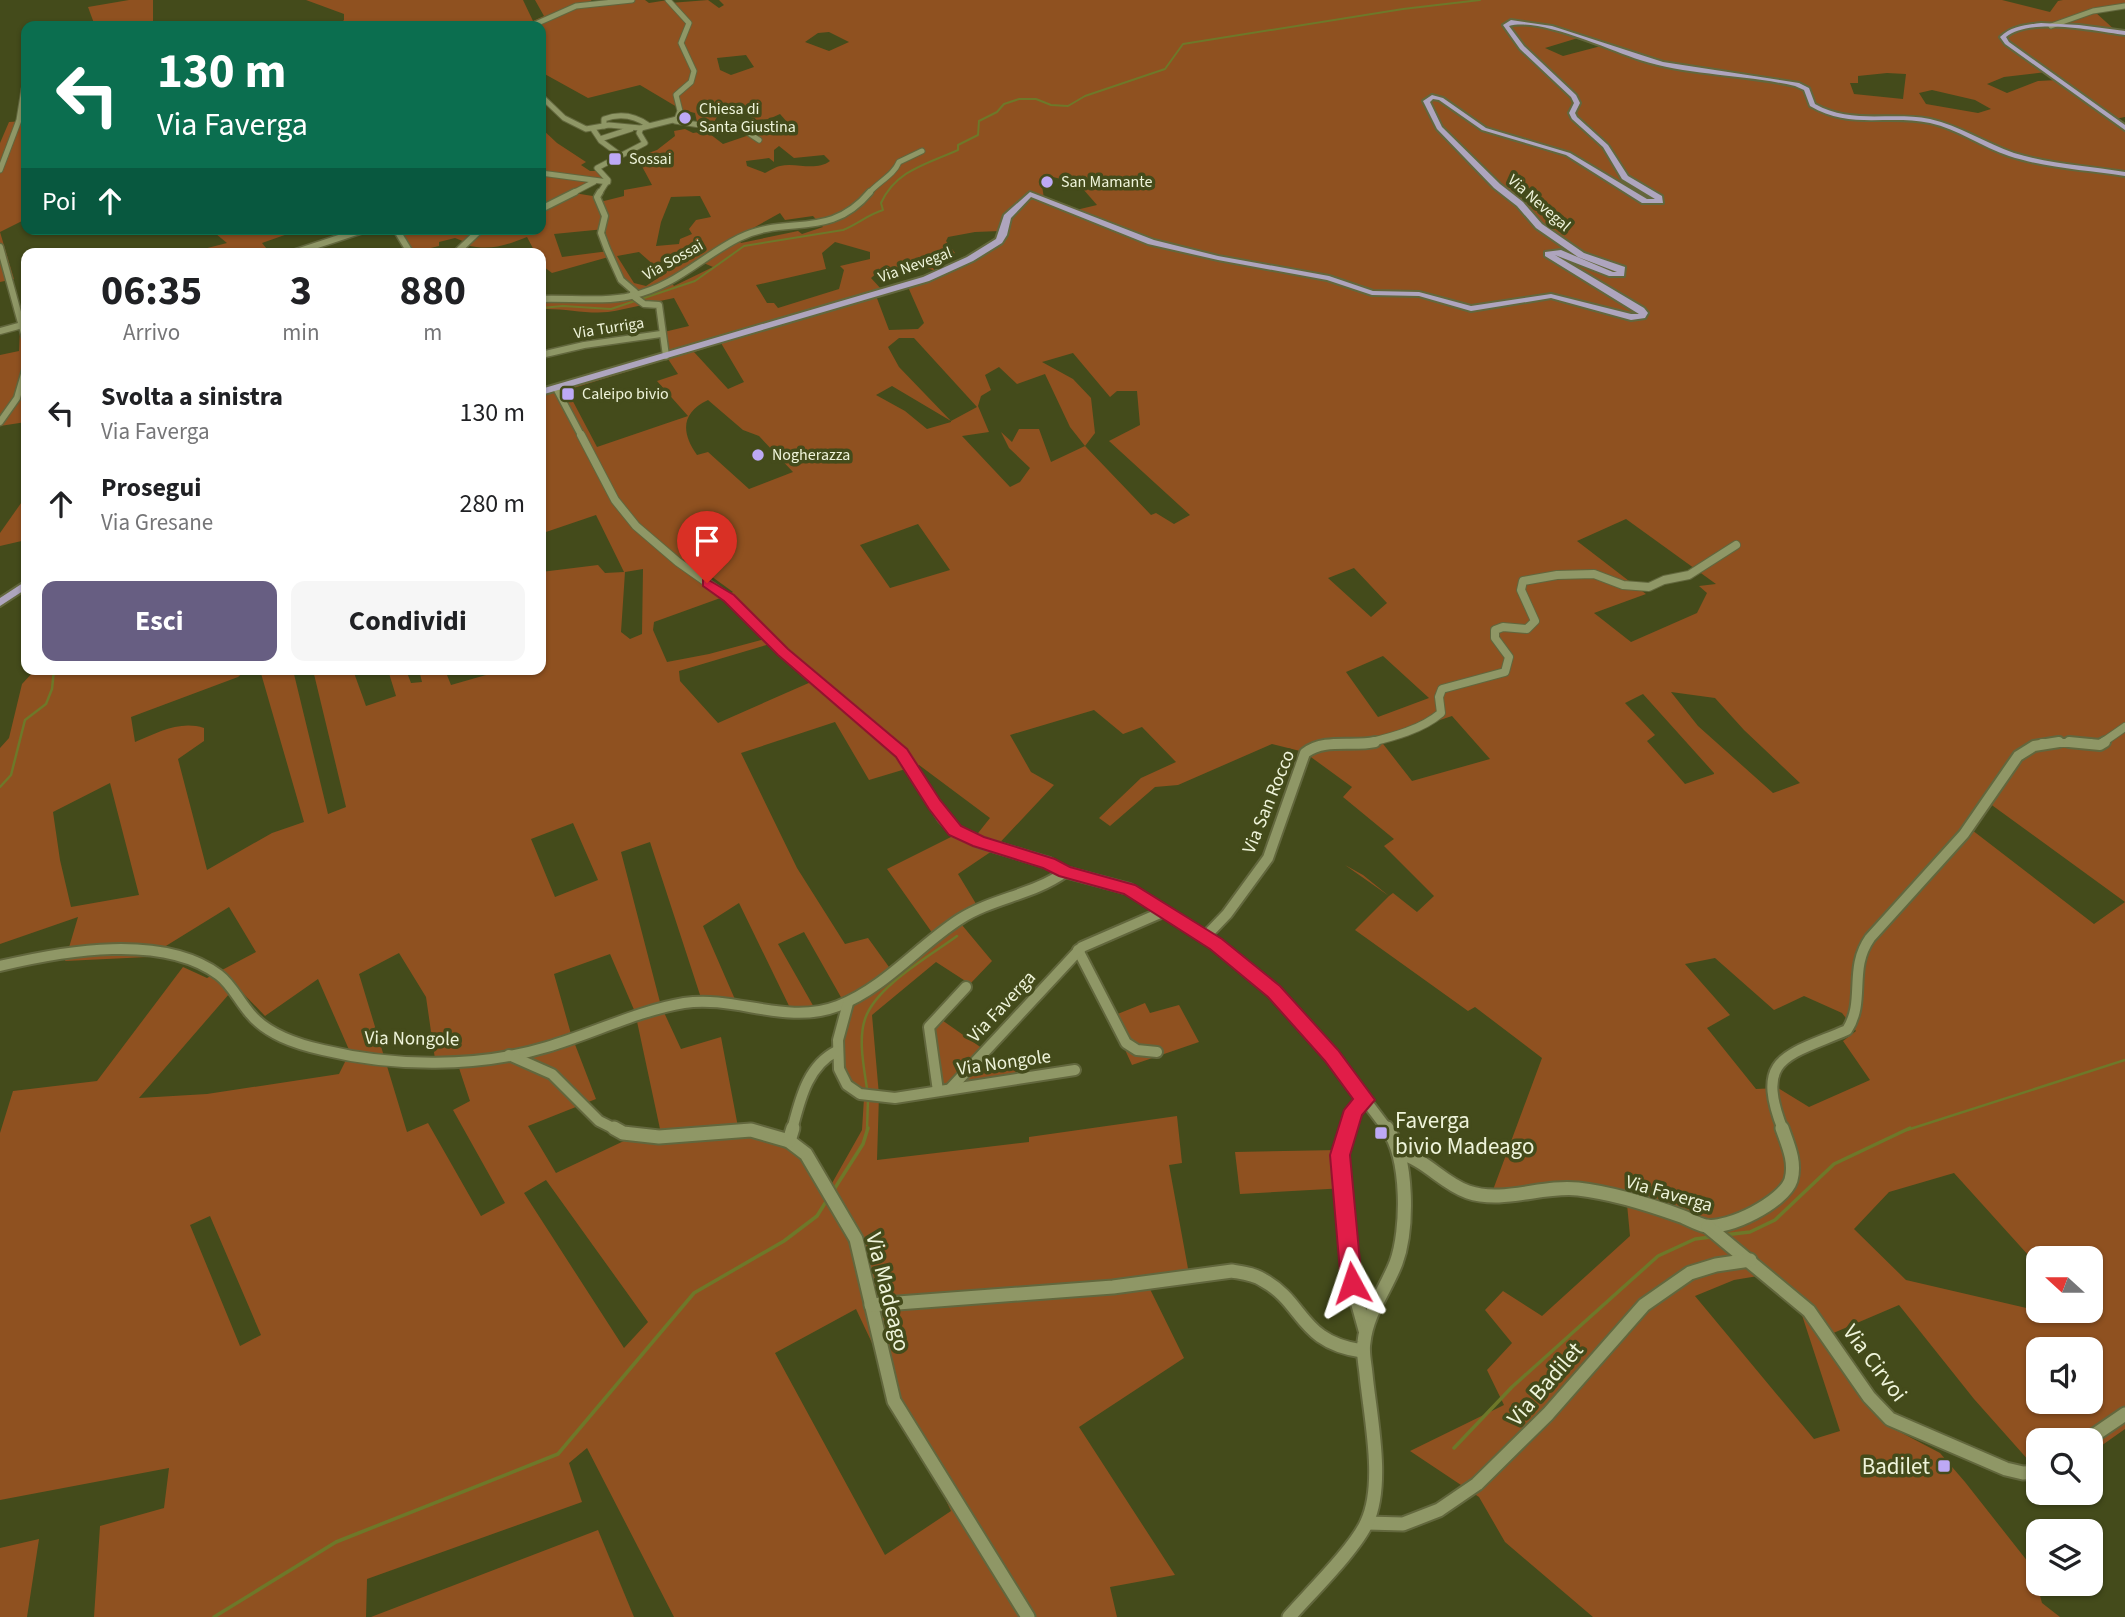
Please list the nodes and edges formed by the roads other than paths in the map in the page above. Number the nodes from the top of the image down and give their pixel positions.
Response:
1 (632, 0) edge
2 (668, 0) edge
3 (2125, 6) edge
4 (542, 21) edge
5 (2050, 26) junction
6 (2125, 33) edge
7 (546, 101) edge
8 (21, 119) edge
9 (675, 121) junction
10 (604, 125) junction
11 (648, 125) junction
12 (640, 128) junction
13 (2125, 128) edge
14 (593, 129) junction
15 (631, 129) junction
16 (600, 139) junction
17 (759, 140) dead end
18 (922, 151) dead end
19 (620, 155) junction
20 (0, 170) edge
21 (546, 173) edge
22 (2125, 174) edge
23 (594, 182) junction
24 (608, 182) junction
25 (546, 206) edge
26 (348, 235) edge
27 (475, 235) edge
28 (0, 247) edge
29 (308, 248) edge
30 (462, 248) edge
31 (633, 297) junction
32 (546, 299) edge
33 (21, 317) edge
34 (21, 326) edge
35 (0, 331) edge
36 (661, 334) junction
37 (546, 354) edge
38 (666, 356) junction
39 (21, 384) edge
40 (556, 388) junction
41 (546, 391) edge
42 (0, 422) edge
43 (1735, 545) dead end
44 (21, 588) edge
45 (0, 603) edge
46 (2125, 727) edge
47 (1065, 872) junction
48 (1165, 911) junction
49 (1205, 937) junction
50 (1078, 950) junction
51 (0, 966) edge
52 (966, 987) dead end
53 (848, 1003) junction
54 (837, 1051) junction
55 (1157, 1052) dead end
56 (508, 1054) junction
57 (1076, 1070) dead end
58 (951, 1088) junction
59 (938, 1091) junction
60 (1366, 1100) junction
61 (789, 1141) junction
62 (1399, 1153) junction
63 (1708, 1227) junction
64 (1750, 1260) junction
65 (871, 1305) junction
66 (1365, 1330) junction
67 (1363, 1351) junction
68 (2125, 1413) edge
69 (2103, 1429) edge
70 (2026, 1473) edge
71 (1367, 1523) junction
72 (1028, 1617) edge
73 (1289, 1617) edge

1 - 4 street
2 - 9 street
3 - 5 street
5 - 6 main road
5 - 13 main road
7 - 14 street
8 - 20 street
9 - 11 street
9 - 17 street
10 - 11 street
10 - 14 street
10 - 15 street
11 - 12 street
12 - 15 street
12 - 19 street, Via Sossai
14 - 16 street
15 - 16 street
16 - 19 street
18 - 31 street, Via Sossai
19 - 24 street, Via Sossai
21 - 23 street
22 - 38 main road, Via Nevegal
23 - 24 street
23 - 25 street
24 - 31 street, Via Sossai
26 - 29 street
27 - 30 street
28 - 33 street
31 - 32 street
31 - 36 street
34 - 35 street
36 - 37 street, Via Turriga
36 - 38 street, Via Turriga
38 - 40 main road, Via Nevegal
39 - 42 street
40 - 41 main road, Via Nevegal
40 - 47 street
43 - 49 street, Via San Rocco
44 - 45 main road
46 - 63 street, Via Faverga
47 - 48 street
47 - 53 street, Via Nongole
48 - 49 street
48 - 50 street, Via Faverga
49 - 60 street
50 - 55 street
50 - 58 street, Via Faverga
51 - 56 street, Via Nongole
52 - 59 street, Via Nongole
53 - 54 street
53 - 56 street, Via Nongole
54 - 59 street, Via Nongole
54 - 61 street
56 - 61 street
57 - 58 street, Via Nongole
58 - 59 street, Via Nongole
60 - 62 street
60 - 66 street
61 - 65 street, Via Madeago
62 - 63 street, Via Faverga
62 - 66 street
63 - 64 street, Via Cirvoi
64 - 70 street, Via Cirvoi
64 - 71 street, Via Badilet
65 - 67 street
65 - 72 street, Via Madeago
66 - 67 street
67 - 71 street
68 - 69 street
71 - 73 street

